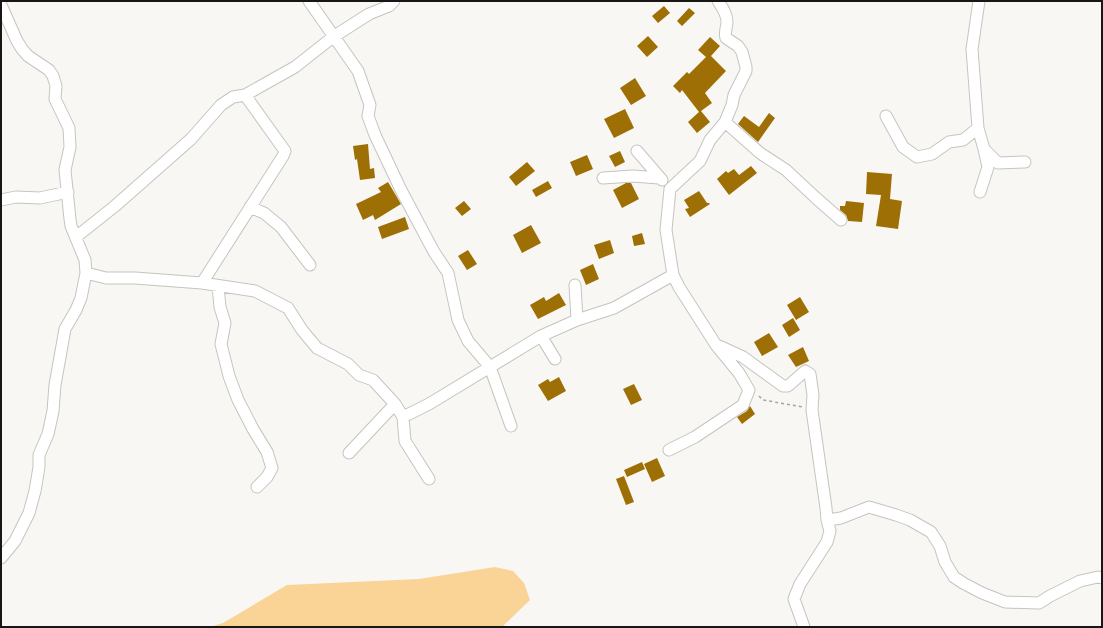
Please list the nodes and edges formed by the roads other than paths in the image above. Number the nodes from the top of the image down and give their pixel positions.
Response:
1 (309, 1) edge
2 (394, 1) edge
3 (718, 1) edge
4 (979, 1) edge
5 (1, 5) edge
6 (333, 37) junction
7 (245, 95) junction
8 (886, 116) dead end
9 (725, 122) junction
10 (978, 128) junction
11 (984, 149) junction
12 (637, 151) dead end
13 (1025, 162) dead end
14 (603, 178) dead end
15 (659, 178) junction
16 (675, 184) junction
17 (68, 192) junction
18 (980, 192) dead end
19 (1, 200) edge
20 (250, 207) junction
21 (842, 220) dead end
22 (76, 237) junction
23 (310, 265) dead end
24 (86, 273) junction
25 (673, 275) junction
26 (202, 283) junction
27 (576, 285) dead end
28 (218, 286) junction
29 (577, 320) junction
30 (541, 336) junction
31 (716, 345) junction
32 (555, 359) dead end
33 (490, 367) junction
34 (395, 404) junction
35 (403, 417) junction
36 (511, 426) dead end
37 (668, 450) dead end
38 (349, 453) dead end
39 (429, 479) dead end
40 (256, 487) dead end
41 (826, 520) junction
42 (1, 558) edge
43 (1102, 578) edge
44 (804, 627) edge

1 - 6 street
2 - 6 street
3 - 9 street
4 - 10 street
5 - 17 street
6 - 7 street
6 - 33 street
7 - 20 street
7 - 22 street
8 - 10 street
9 - 16 street
9 - 21 street
10 - 11 street
11 - 13 street
11 - 18 street
12 - 15 street
14 - 15 street
15 - 16 street
16 - 25 street
17 - 19 street
17 - 22 street
20 - 23 street
20 - 26 street
22 - 24 street
24 - 26 street
24 - 42 street
25 - 29 street
25 - 31 street
26 - 28 street
27 - 29 street
28 - 34 street
28 - 40 street
29 - 30 street
30 - 32 street
30 - 33 street
31 - 37 street
31 - 41 street
33 - 35 street
33 - 36 street
34 - 35 street
34 - 38 street
35 - 39 street
41 - 43 street
41 - 44 street

